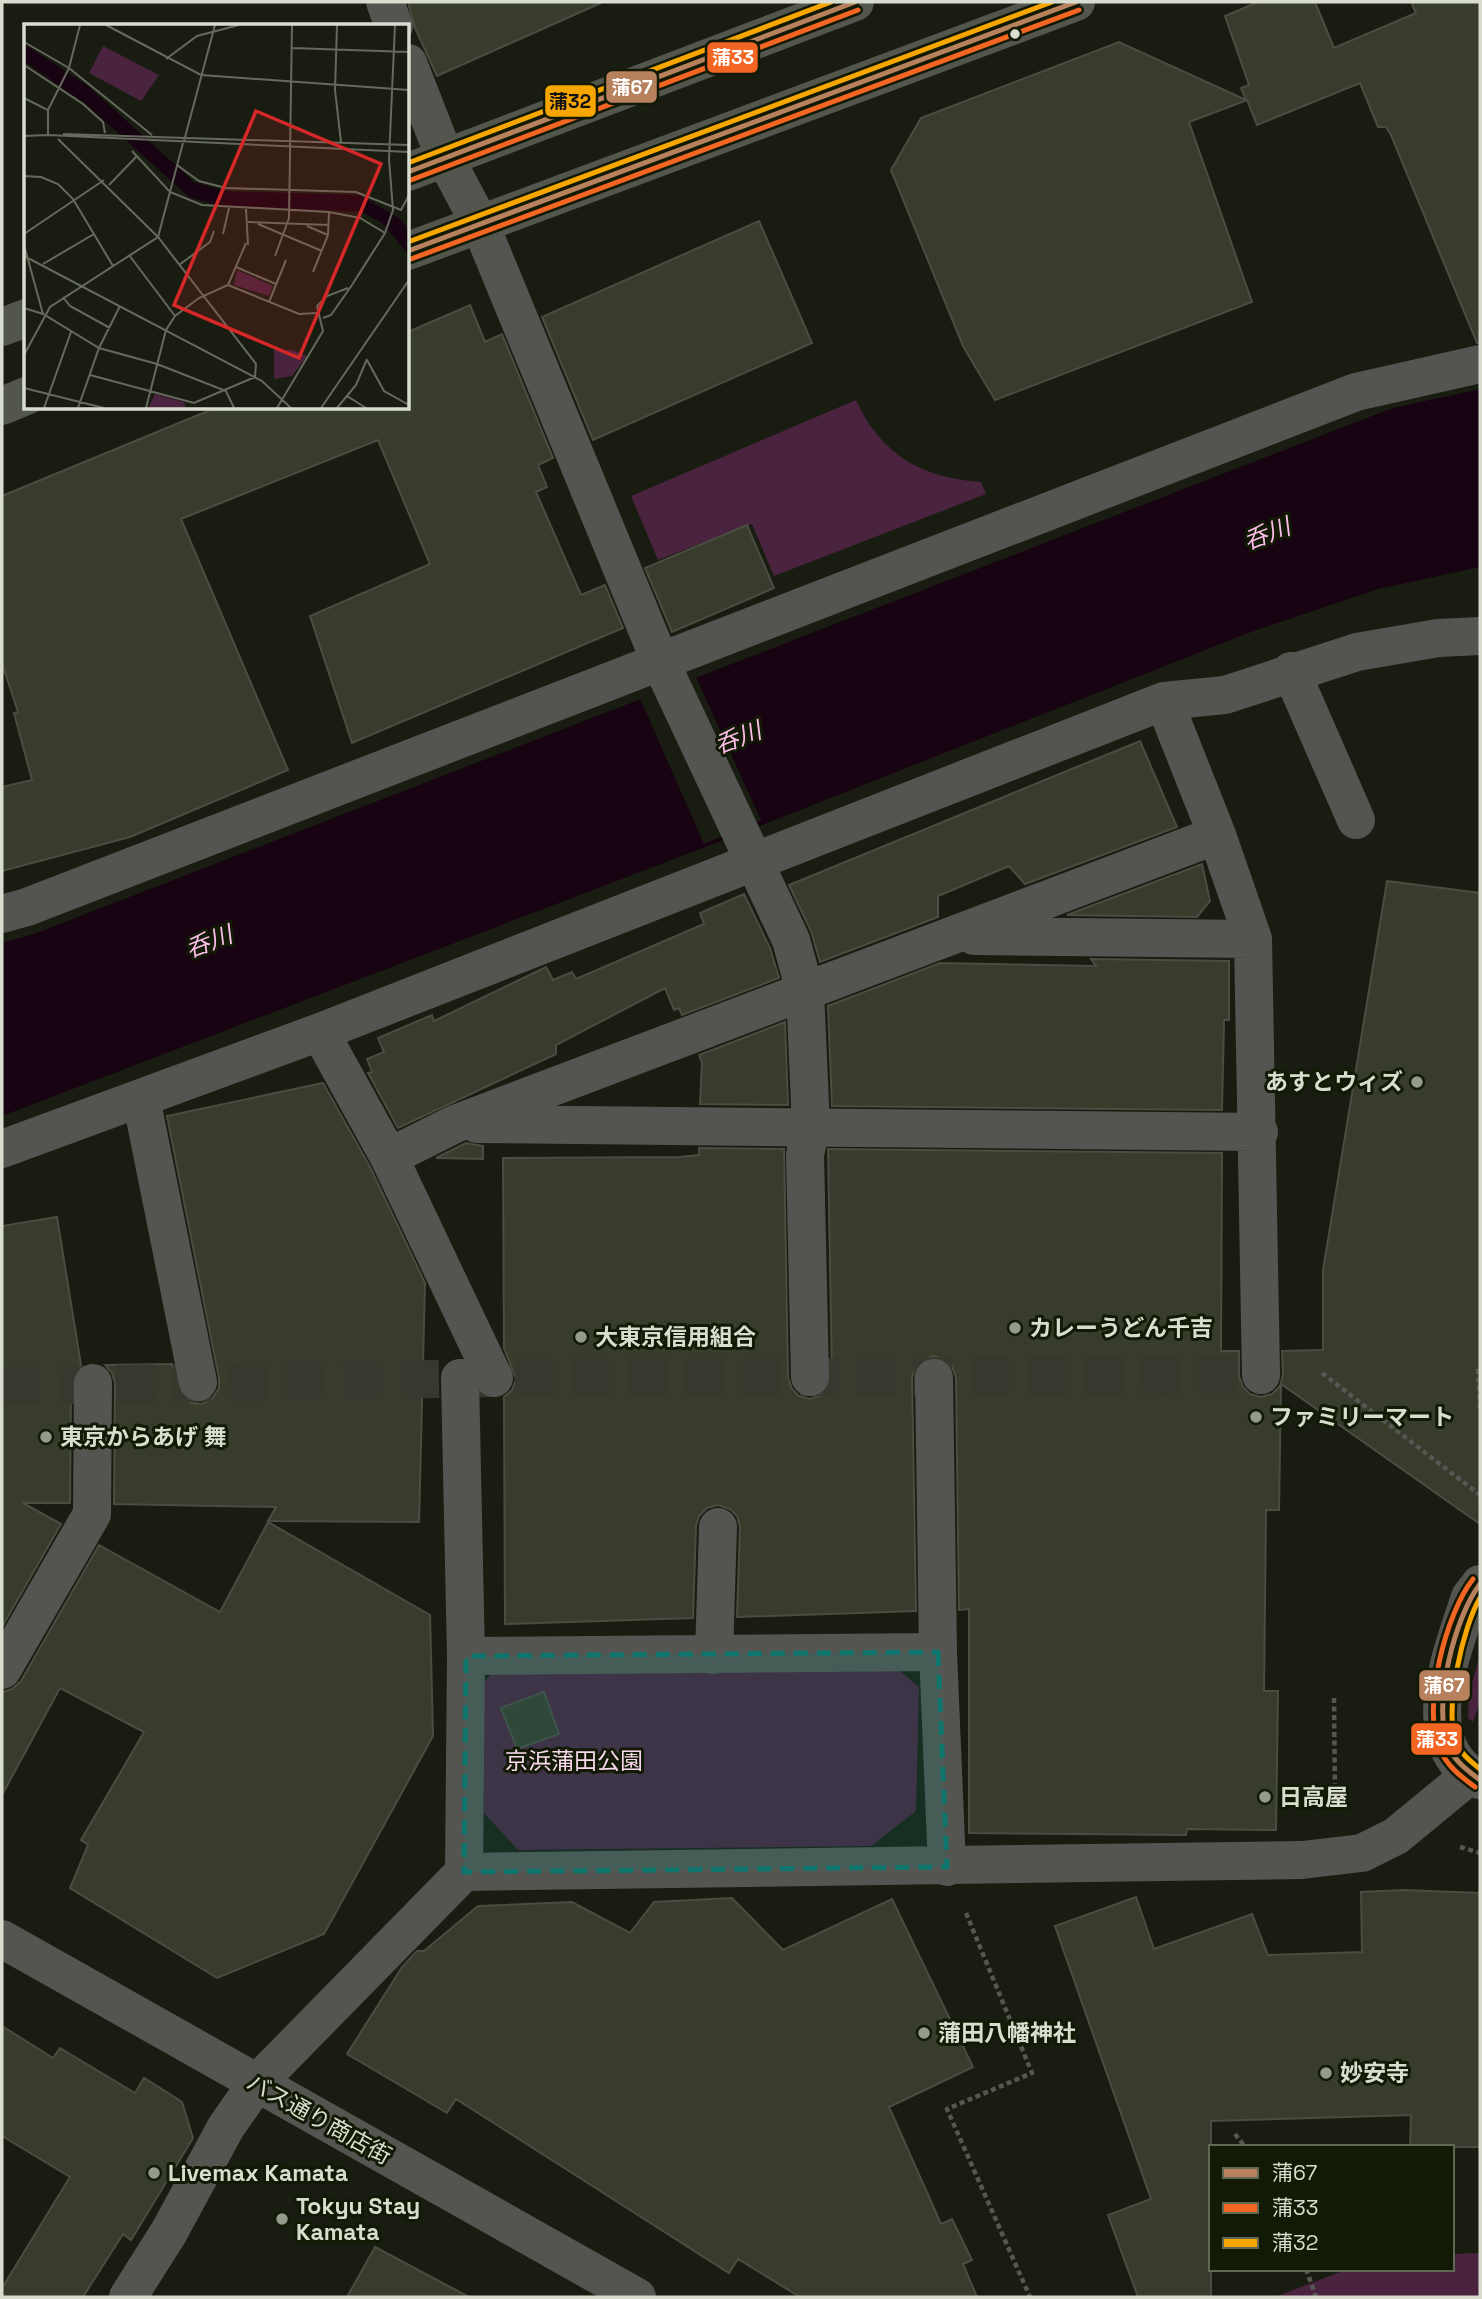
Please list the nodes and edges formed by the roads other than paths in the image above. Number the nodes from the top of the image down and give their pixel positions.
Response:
1 (385, 2) edge
2 (855, 2) edge
3 (1076, 2) edge
4 (393, 24) edge
5 (410, 68) edge
6 (445, 158) junction
7 (410, 171) edge
8 (480, 224) junction
9 (410, 250) edge
10 (24, 318) edge
11 (2, 327) edge
12 (1480, 363) edge
13 (24, 397) edge
14 (2, 405) edge
15 (1480, 636) edge
16 (663, 667) junction
17 (1291, 671) junction
18 (1164, 701) junction
19 (1356, 820) dead end
20 (1217, 835) junction
21 (748, 850) junction
22 (2, 914) edge
23 (954, 935) junction
24 (1253, 939) junction
25 (805, 991) junction
26 (320, 1032) junction
27 (141, 1098) junction
28 (455, 1124) junction
29 (811, 1126) junction
30 (1259, 1132) junction
31 (2, 1149) edge
32 (389, 1157) junction
33 (1261, 1375) dead end
34 (810, 1377) dead end
35 (934, 1378) dead end
36 (198, 1382) dead end
37 (93, 1383) dead end
38 (719, 1527) dead end
39 (1480, 1584) edge
40 (938, 1652) junction
41 (714, 1655) junction
42 (466, 1656) junction
43 (2, 1670) edge
44 (1475, 1777) edge
45 (947, 1867) junction
46 (464, 1872) junction
47 (2, 1940) edge
48 (256, 2084) junction
49 (128, 2297) edge
50 (637, 2297) edge

1 - 4 street
2 - 6 main road
3 - 8 main road
5 - 6 street
6 - 7 main road
6 - 8 street
8 - 9 main road
8 - 16 street
10 - 11 main road
12 - 16 street
13 - 14 main road
15 - 17 street
16 - 21 street
16 - 22 street
17 - 18 street
17 - 19 street
18 - 20 street
18 - 21 street
20 - 23 street
20 - 24 street
21 - 25 street
21 - 26 street
23 - 24 street
23 - 25 street
24 - 30 street
25 - 28 street
25 - 29 street
26 - 27 street
26 - 32 street
27 - 31 street
27 - 36 street
28 - 29 street
28 - 32 street
29 - 30 street
29 - 34 street
30 - 33 street
32 - 42 street
35 - 40 street
37 - 43 street
38 - 41 street
39 - 44 street
40 - 41 street
40 - 45 street
41 - 42 street
42 - 46 street
44 - 45 street
45 - 46 street
46 - 48 street
47 - 48 street, バス通り商店街
48 - 49 street
48 - 50 street, バス通り商店街

